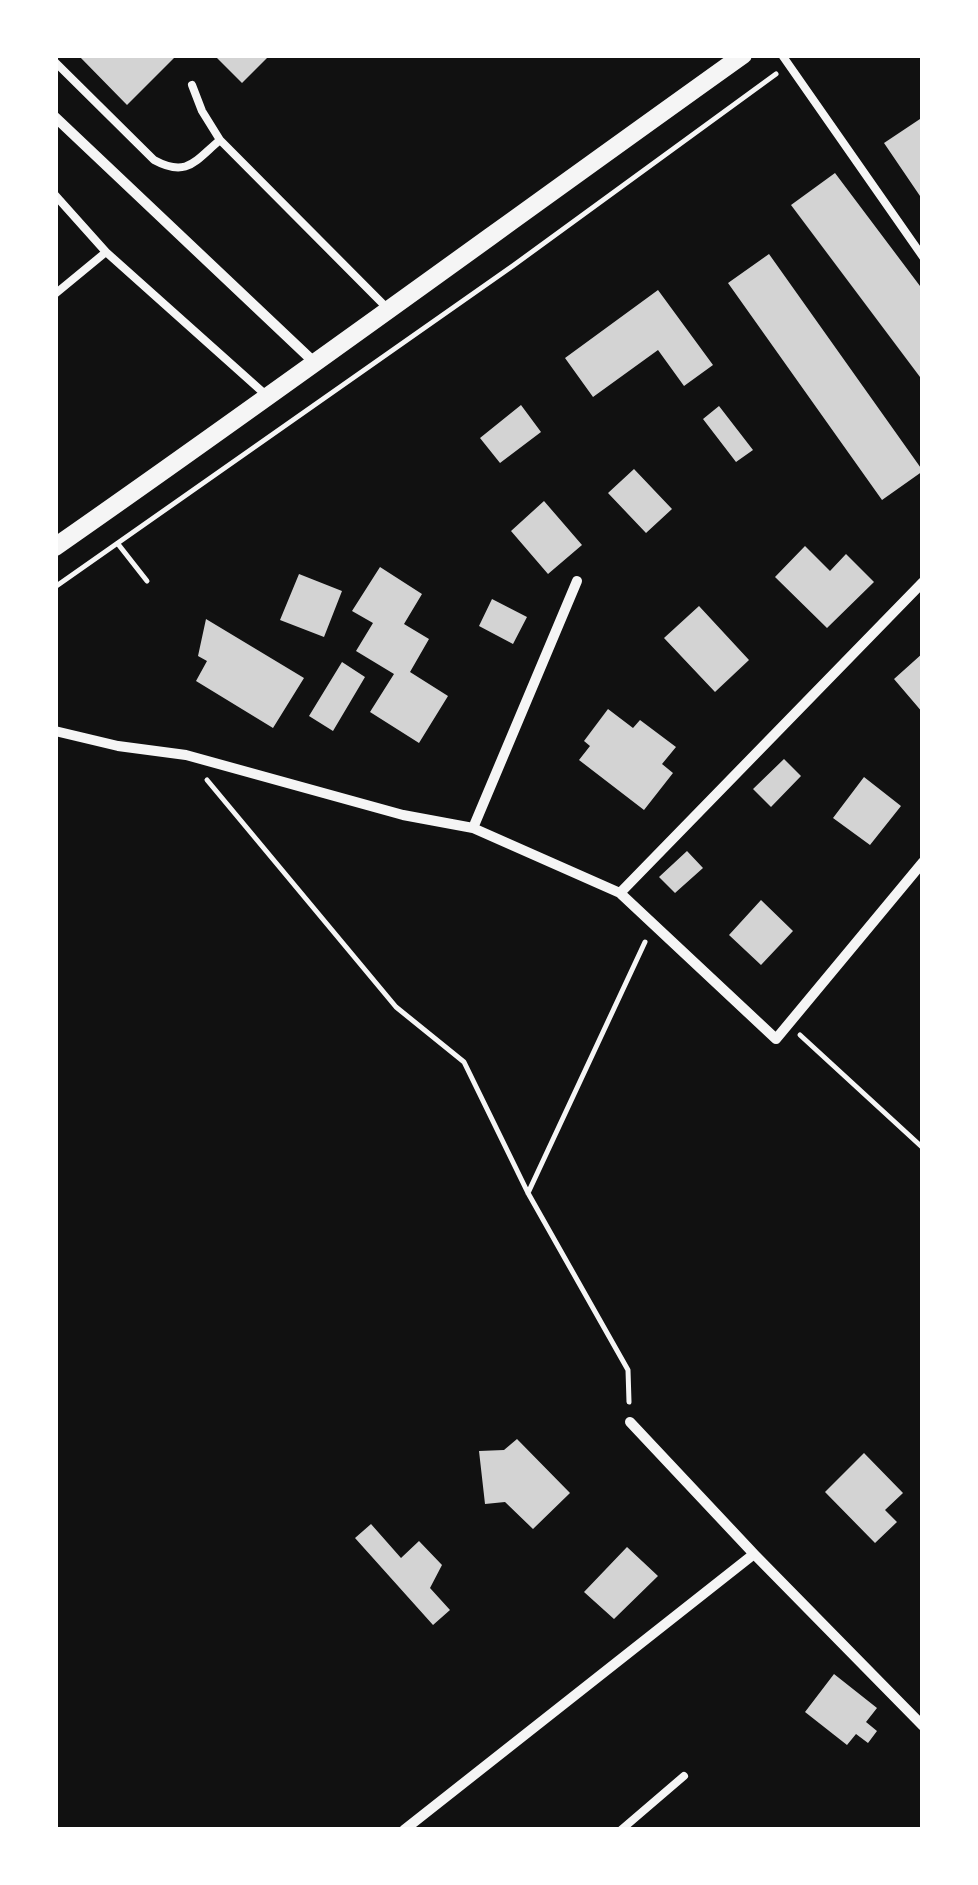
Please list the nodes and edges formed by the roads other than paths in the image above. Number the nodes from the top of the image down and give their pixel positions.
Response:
1 (743, 55) edge
2 (782, 55) edge
3 (55, 62) edge
4 (192, 85) dead end
5 (55, 117) edge
6 (220, 140) junction
7 (55, 194) edge
8 (919, 243) edge
9 (106, 252) junction
10 (923, 257) edge
11 (55, 294) edge
12 (388, 308) junction
13 (315, 363) junction
14 (269, 398) junction
15 (55, 547) edge
16 (577, 580) dead end
17 (923, 582) edge
18 (55, 731) edge
19 (473, 828) junction
20 (923, 862) edge
21 (620, 893) junction
22 (630, 1422) road end
23 (754, 1554) junction
24 (923, 1726) edge
25 (684, 1776) dead end
26 (404, 1830) edge
27 (621, 1830) edge

1 - 12 street
2 - 8 lane
3 - 6 lane
4 - 6 lane
5 - 13 street
6 - 12 lane
7 - 9 lane
8 - 10 lane
9 - 11 lane
9 - 14 lane
12 - 13 street
13 - 14 street
14 - 15 street
16 - 19 street
17 - 21 street
18 - 19 street
19 - 21 street
20 - 21 street
22 - 23 street
23 - 24 street
23 - 26 street
25 - 27 lane

